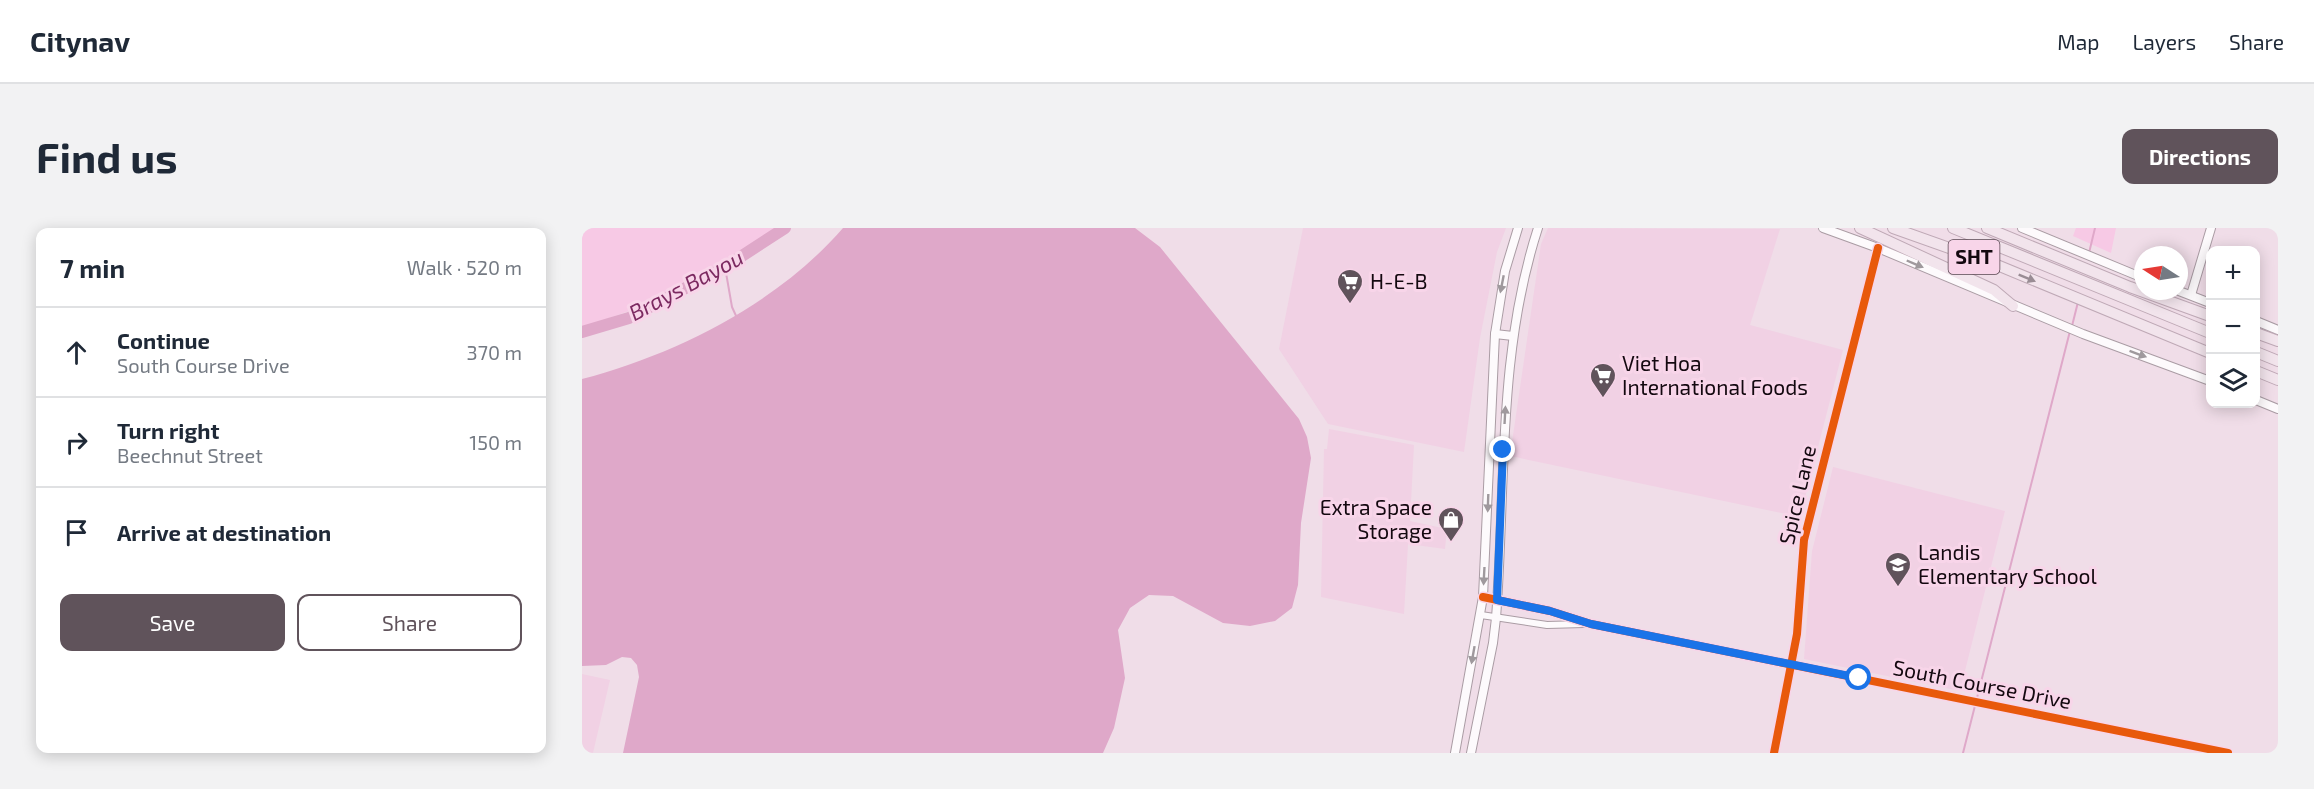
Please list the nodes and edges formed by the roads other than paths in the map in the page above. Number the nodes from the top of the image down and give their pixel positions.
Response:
1 (1518, 228) edge
2 (1538, 228) edge
3 (1823, 228) edge
4 (1860, 228) edge
5 (1893, 228) edge
6 (1953, 228) edge
7 (1987, 228) edge
8 (2022, 228) edge
9 (2211, 228) edge
10 (1878, 248) junction
11 (2134, 274) edge
12 (2188, 294) edge
13 (2191, 295) junction
14 (2206, 301) edge
15 (2013, 306) junction
16 (2206, 314) edge
17 (2260, 323) edge
18 (2278, 330) edge
19 (2206, 331) edge
20 (1495, 334) junction
21 (2260, 334) edge
22 (1513, 336) junction
23 (2278, 341) edge
24 (2206, 351) edge
25 (2260, 354) edge
26 (2278, 361) edge
27 (2260, 373) edge
28 (2206, 379) edge
29 (2278, 380) edge
30 (2260, 401) edge
31 (2278, 409) edge
32 (1503, 450) junction
33 (1490, 451) junction
34 (1483, 597) junction
35 (1497, 600) junction
36 (1481, 615) junction
37 (1496, 618) junction
38 (1591, 624) junction
39 (1792, 665) junction
40 (1455, 753) edge
41 (1471, 753) edge
42 (1774, 753) edge
43 (2228, 753) edge

1 -> 20 main road
2 - 22 main road
3 - 10 main road
4 - 15 highway
5 -> 24 highway, SHT
6 - 19 highway, SHT
7 - 16 highway
8 - 11 main road
9 - 13 main road
10 -> 15 main road
10 - 39 street, Spice Lane
12 - 13 main road
13 - 14 main road
15 -> 28 main road
17 - 18 main road
20 - 22 main road
20 - 33 main road
21 - 23 highway
32 -> 22 main road
25 - 26 highway
27 - 29 highway
30 - 31 main road
32 - 33 main road
32 - 35 main road
33 -> 34 main road
34 - 35 street, South Course Drive
34 - 36 main road
35 - 37 main road
35 - 38 street, South Course Drive
36 - 37 street, South Course Drive
36 -> 40 main road
37 - 38 street, South Course Drive
37 - 41 main road
38 - 39 street, South Course Drive
39 - 42 street, Spice Lane
39 - 43 street, South Course Drive

